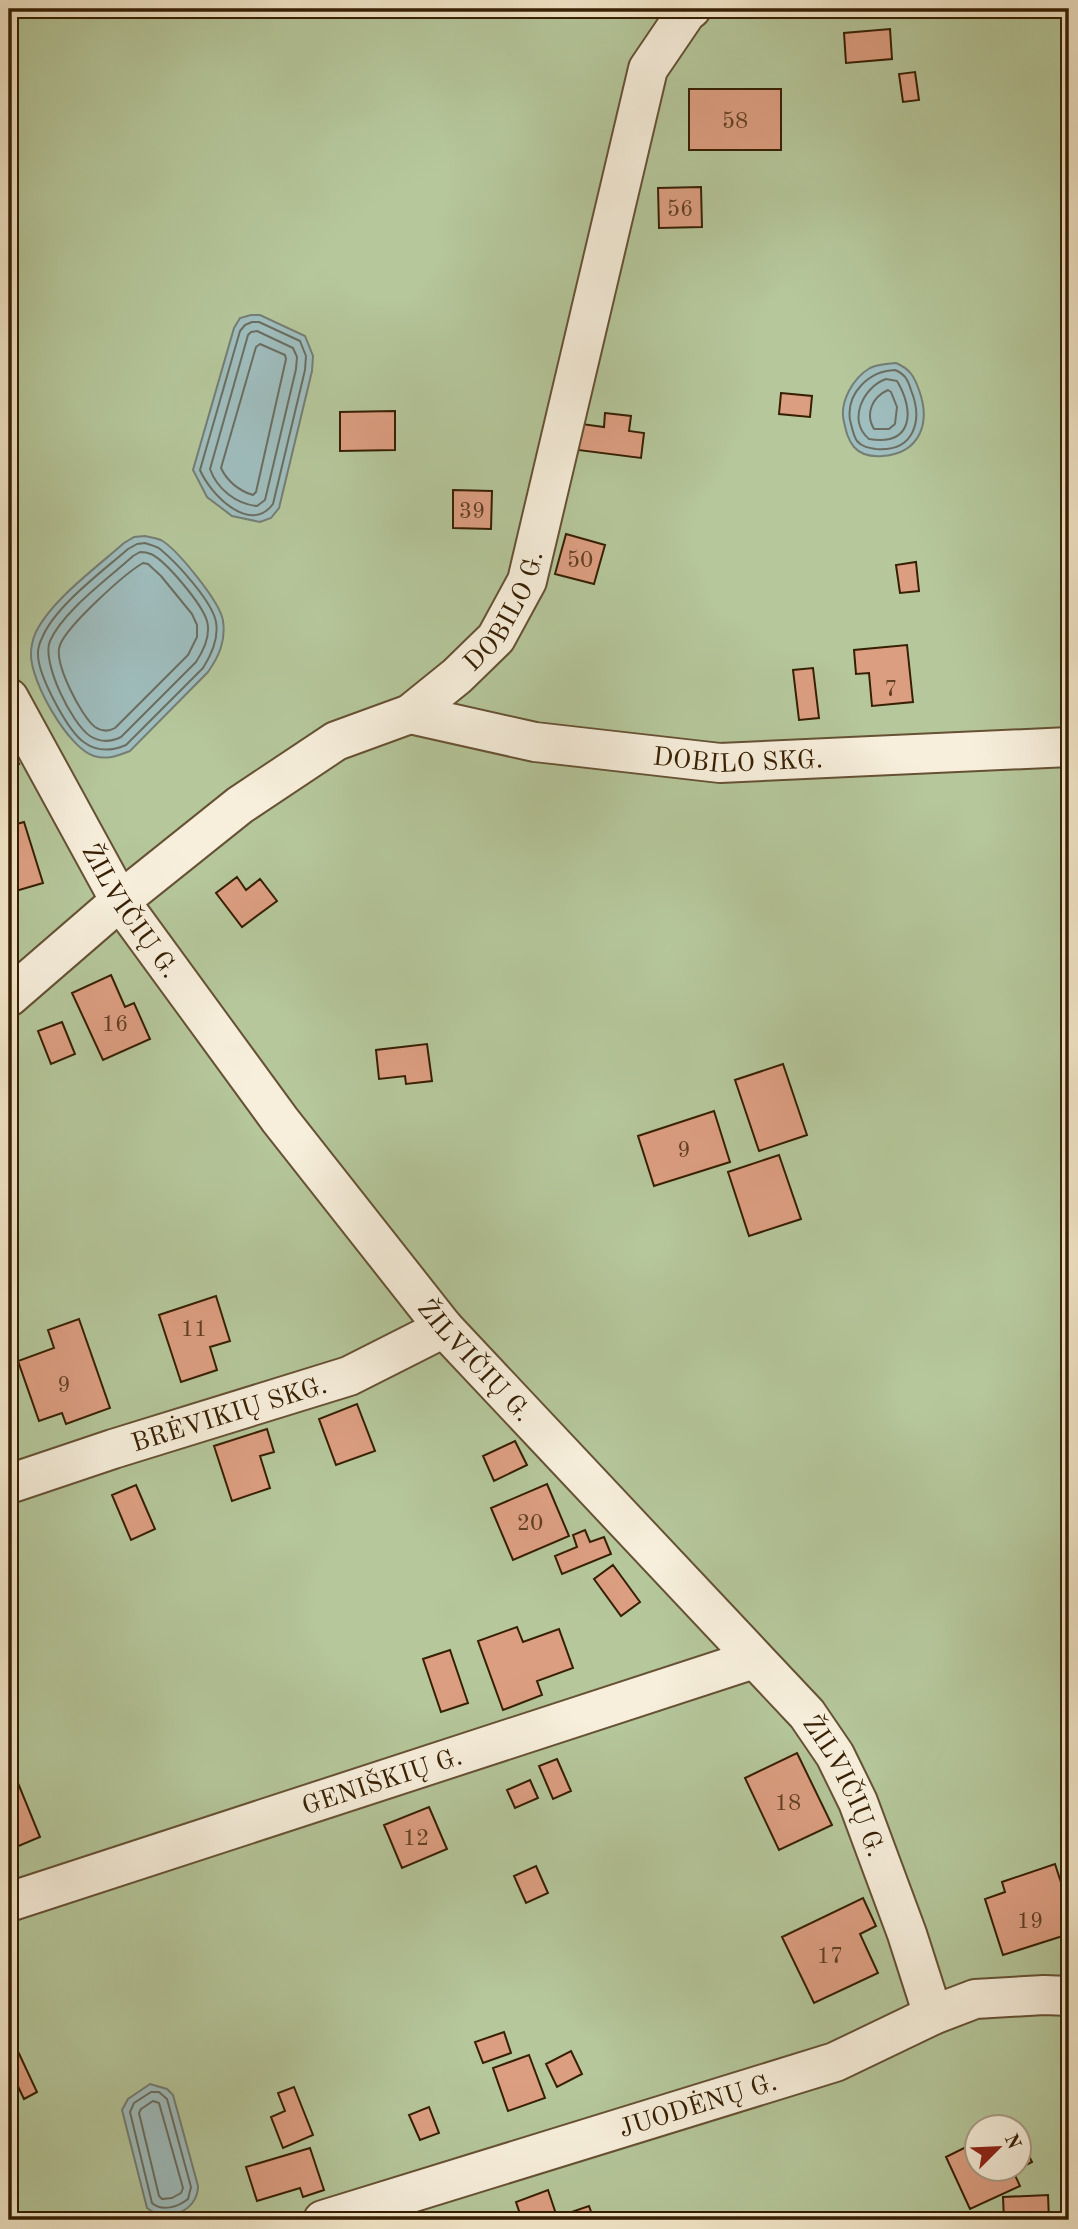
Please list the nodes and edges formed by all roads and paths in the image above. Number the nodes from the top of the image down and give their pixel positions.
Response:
1 (691, 9) edge
2 (9, 698) edge
3 (410, 715) junction
4 (1069, 747) edge
5 (120, 901) junction
6 (9, 996) edge
7 (444, 1328) junction
8 (9, 1484) edge
9 (754, 1660) junction
10 (9, 1902) edge
11 (1069, 1996) edge
12 (933, 2015) junction
13 (323, 2220) edge

1 - 3 street, DOBILO G.
2 - 5 street, ŽILVIČIŲ G.
3 - 4 street, DOBILO SKG.
3 - 5 street, DOBILO G.
5 - 6 street, DOBILO G.
5 - 7 street, ŽILVIČIŲ G.
7 - 8 street, BRĖVIKIŲ SKG.
7 - 9 street, ŽILVIČIŲ G.
9 - 10 street, GENIŠKIŲ G.
9 - 12 street, ŽILVIČIŲ G.
11 - 12 street, JUODĖNŲ G.
12 - 13 street, JUODĖNŲ G.

